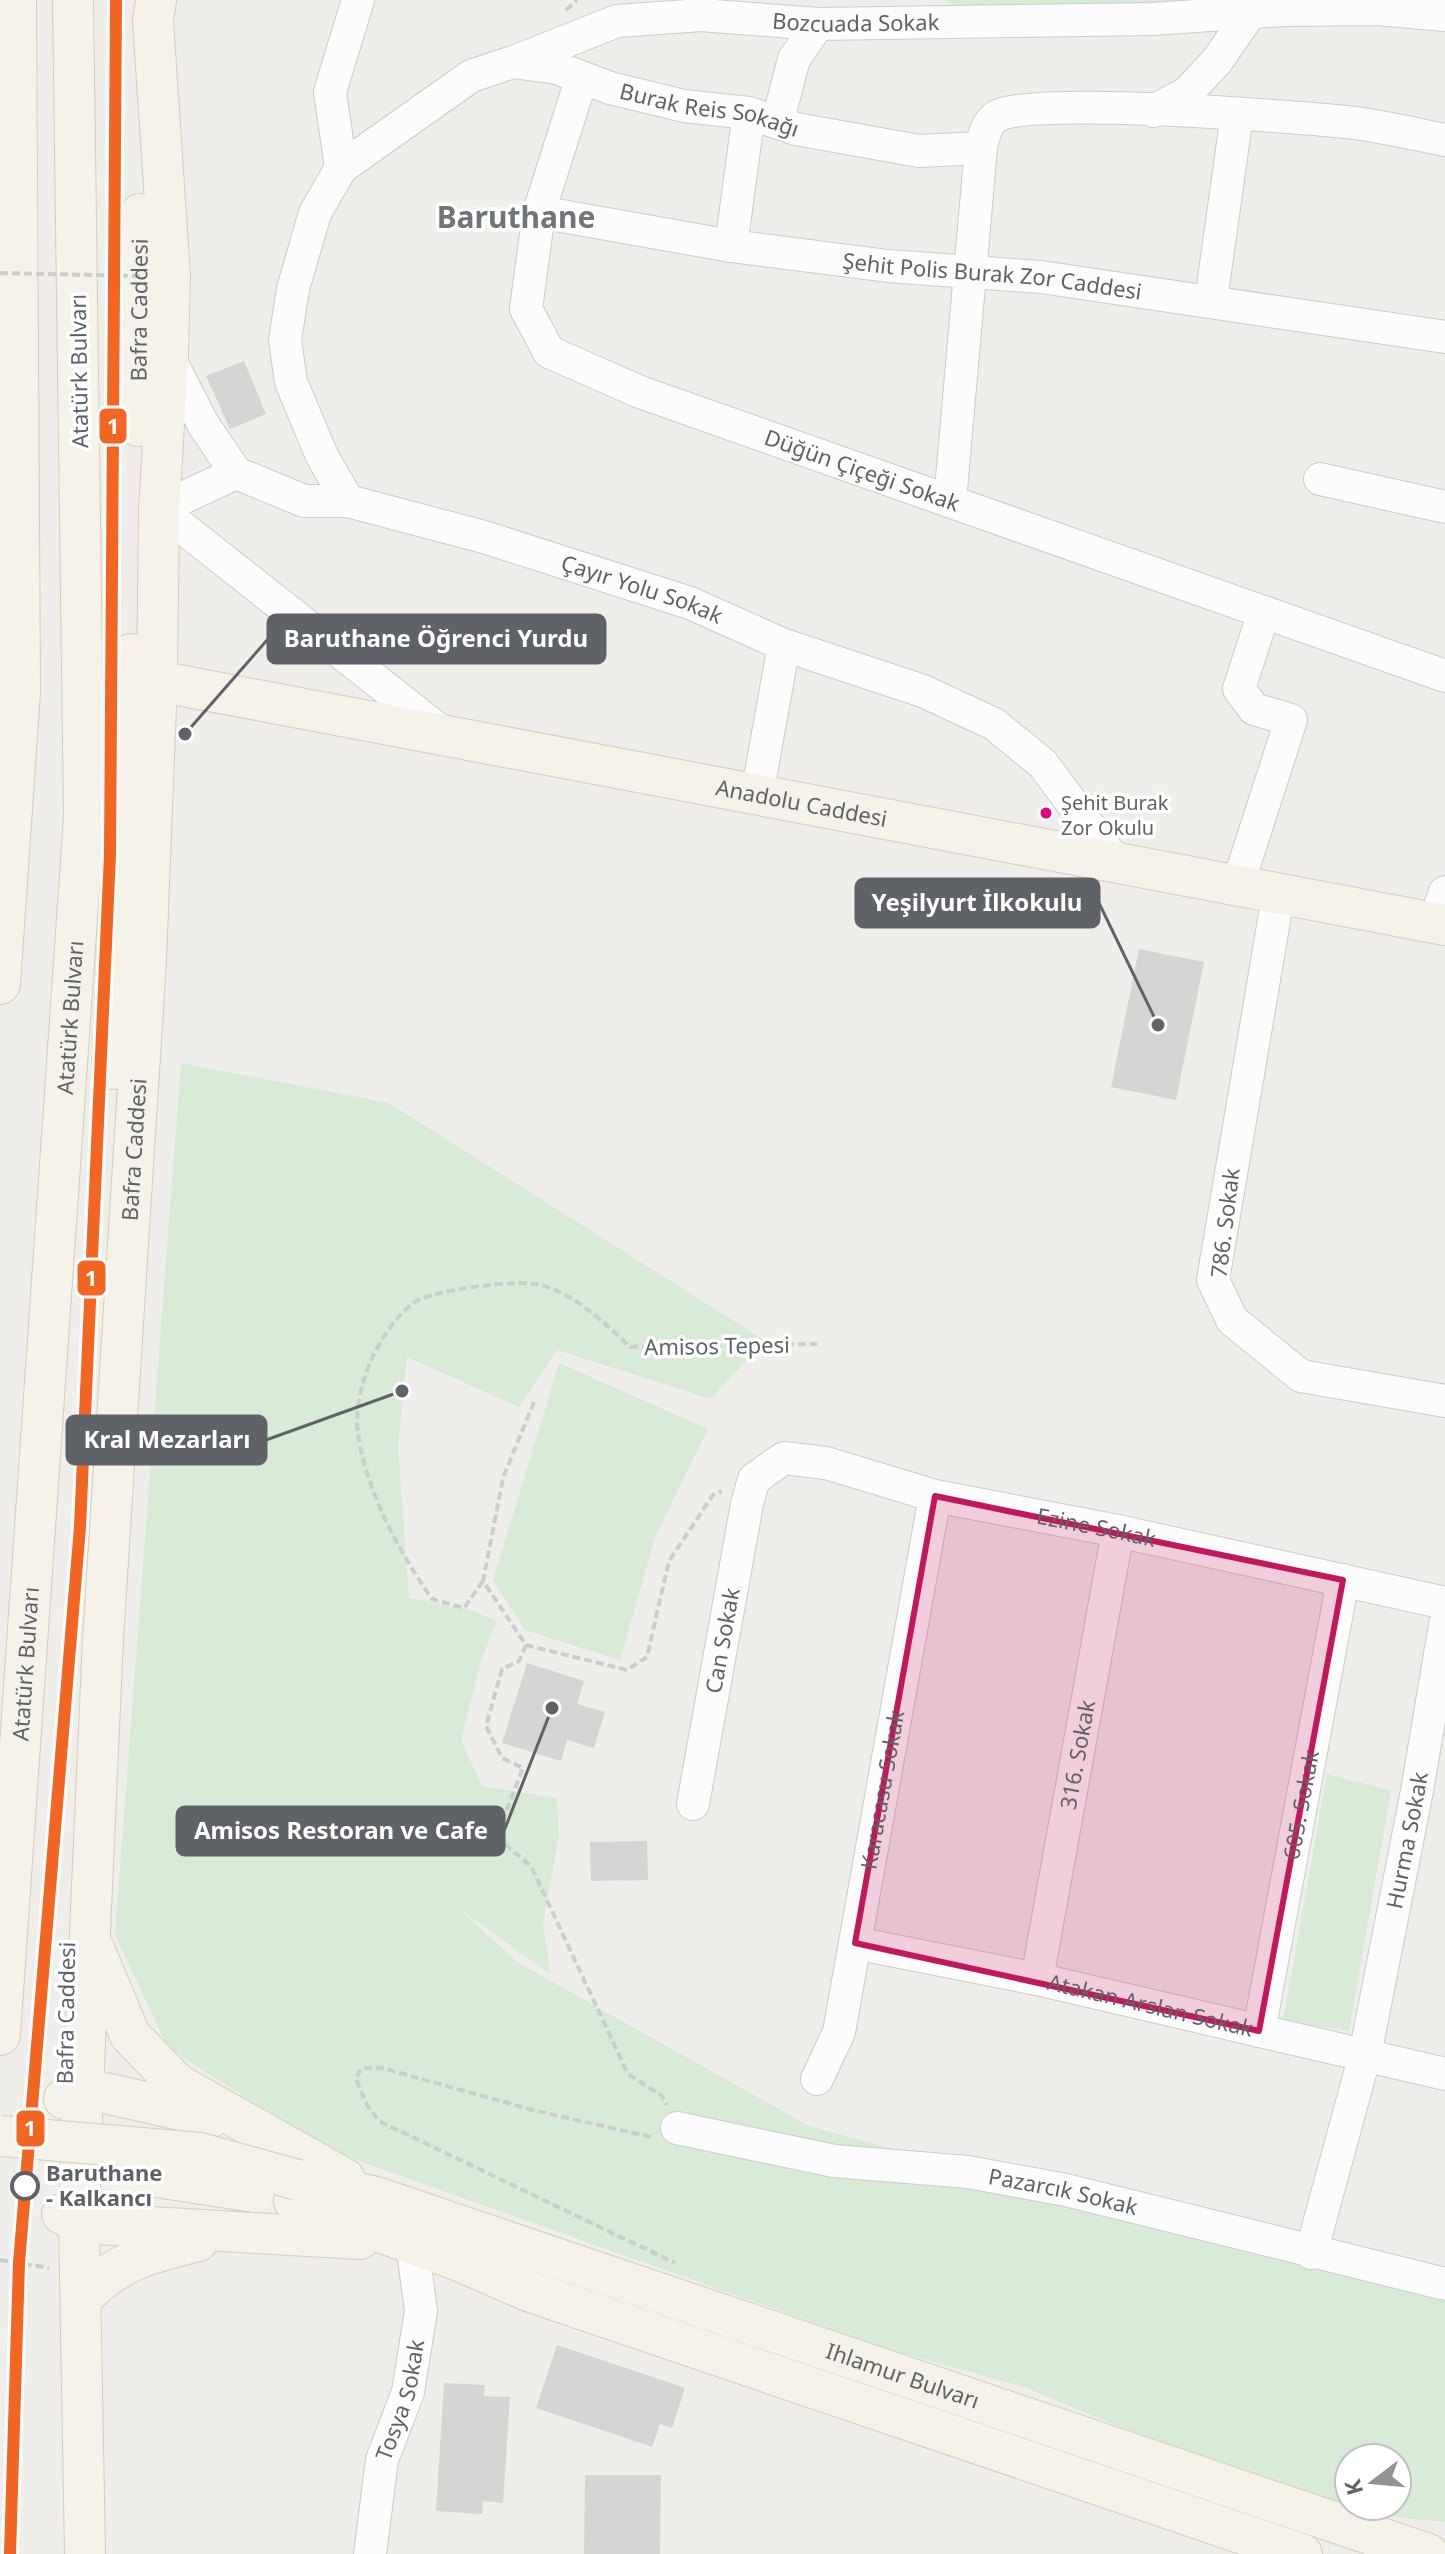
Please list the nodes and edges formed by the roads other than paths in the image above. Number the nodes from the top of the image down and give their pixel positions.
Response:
1 (16, 0) edge
2 (73, 0) edge
3 (140, 0) edge
4 (156, 0) edge
5 (358, 0) edge
6 (1250, 13) junction
7 (1445, 15) edge
8 (818, 24) junction
9 (513, 62) junction
10 (581, 80) junction
11 (1153, 111) junction
12 (1237, 115) junction
13 (764, 117) junction
14 (1445, 140) edge
15 (981, 148) junction
16 (341, 168) junction
17 (539, 212) junction
18 (731, 246) junction
19 (971, 272) junction
20 (8, 291) edge
21 (1211, 300) junction
22 (1445, 337) edge
23 (168, 356) junction
24 (0, 437) edge
25 (236, 473) junction
26 (1320, 479) dead end
27 (348, 501) junction
28 (950, 501) junction
29 (1445, 507) edge
30 (159, 509) junction
31 (1264, 612) junction
32 (784, 645) junction
33 (0, 650) edge
34 (1445, 676) edge
35 (157, 681) junction
36 (20, 692) junction
37 (444, 734) junction
38 (757, 795) junction
39 (1114, 860) junction
40 (1238, 884) junction
41 (1279, 891) junction
42 (1441, 913) edge
43 (0, 984) edge
44 (1445, 1401) edge
45 (754, 1479) joint
46 (935, 1496) junction
47 (1118, 1531) junction
48 (1343, 1580) junction
49 (1445, 1603) edge
50 (1445, 1625) edge
51 (693, 1804) dead end
52 (90, 1938) junction
53 (855, 1943) junction
54 (1037, 1979) junction
55 (1259, 2031) junction
56 (0, 2035) edge
57 (1365, 2055) junction
58 (1445, 2074) edge
59 (817, 2079) dead end
60 (74, 2094) junction
61 (251, 2126) junction
62 (677, 2128) road end
63 (0, 2136) edge
64 (0, 2162) edge
65 (296, 2191) junction
66 (376, 2197) junction
67 (71, 2218) junction
68 (242, 2230) junction
69 (412, 2243) junction
70 (1311, 2253) junction
71 (1445, 2284) edge
72 (82, 2298) junction
73 (1445, 2530) edge
74 (1384, 2542) junction
75 (85, 2554) edge
76 (370, 2554) edge
77 (1302, 2554) edge
78 (1428, 2554) edge

1 - 20 main road
2 - 56 main road, Atatürk Bulvarı
3 - 60 main road, Bafra Caddesi
4 - 23 main road, Bafra Caddesi
5 - 16 street
6 - 7 street, Bozcuada Sokak
6 - 8 street, Bozcuada Sokak
6 - 11 street
8 - 9 street, Bozcuada Sokak
8 - 13 street
9 - 10 street, Burak Reis Sokağı
9 - 16 street, Burak Reis Sokağı
10 - 13 street, Burak Reis Sokağı
10 - 17 street, Düğün Çiçeği Sokak
11 - 12 street
11 - 15 street
12 - 14 street
12 - 21 street
13 - 15 street, Burak Reis Sokağı
13 - 18 street
15 - 19 street
16 - 27 street, Burak Reis Sokağı
17 - 18 street, Şehit Polis Burak Zor Caddesi
17 - 28 street, Düğün Çiçeği Sokak
18 - 19 street, Şehit Polis Burak Zor Caddesi
19 - 21 street, Şehit Polis Burak Zor Caddesi
19 - 28 street
20 - 24 main road
20 - 36 main road
21 - 22 street, Şehit Polis Burak Zor Caddesi
23 - 25 street
23 - 30 main road, Bafra Caddesi
25 - 27 street, Çayır Yolu Sokak
25 - 30 street
26 - 29 street
27 - 32 street, Çayır Yolu Sokak
28 - 31 street, Düğün Çiçeği Sokak
30 - 35 main road, Bafra Caddesi
30 - 37 street
31 - 34 street, Düğün Çiçeği Sokak
31 - 40 street
32 - 38 street
32 - 39 street, Çayır Yolu Sokak
33 - 36 main road
35 - 37 main road, Anadolu Caddesi
35 - 52 main road, Bafra Caddesi
36 - 43 main road
37 - 38 main road, Anadolu Caddesi
38 - 39 main road, Anadolu Caddesi
39 - 40 main road, Anadolu Caddesi
40 - 41 main road, Anadolu Caddesi
41 - 42 main road, Anadolu Caddesi
41 - 44 street, 786. Sokak
45 - 46 street, Ezine Sokak
45 - 51 street, Can Sokak
46 - 47 street, Ezine Sokak
46 - 53 street, Karacasu Sokak
47 - 48 street, Ezine Sokak
47 - 54 street, 316. Sokak
48 - 49 street, Ezine Sokak
48 - 55 street, 605. Sokak
50 - 57 street, Hurma Sokak
52 - 60 main road, Bafra Caddesi
52 - 61 main road
53 - 54 street, Atakan Arslan Sokak
53 - 59 street, Karacasu Sokak
54 - 55 street, Atakan Arslan Sokak
55 - 57 street, Atakan Arslan Sokak
57 - 58 street, Atakan Arslan Sokak
57 - 70 street, Hurma Sokak
60 - 61 main road
60 - 67 main road, Bafra Caddesi
61 - 66 main road
62 - 70 street, Pazarcık Sokak
63 - 65 main road, bridge
64 - 65 main road, bridge
65 - 66 main road
65 - 69 main road, Ihlamur Bulvarı
66 - 74 main road, Ihlamur Bulvarı
67 - 68 main road
67 - 72 main road, Bafra Caddesi
68 - 69 main road
68 - 72 main road
69 - 76 street, Tosya Sokak
69 - 77 main road, Ihlamur Bulvarı
70 - 71 street, Pazarcık Sokak
72 - 75 main road, Bafra Caddesi
73 - 74 main road
74 - 78 main road, Ihlamur Bulvarı

